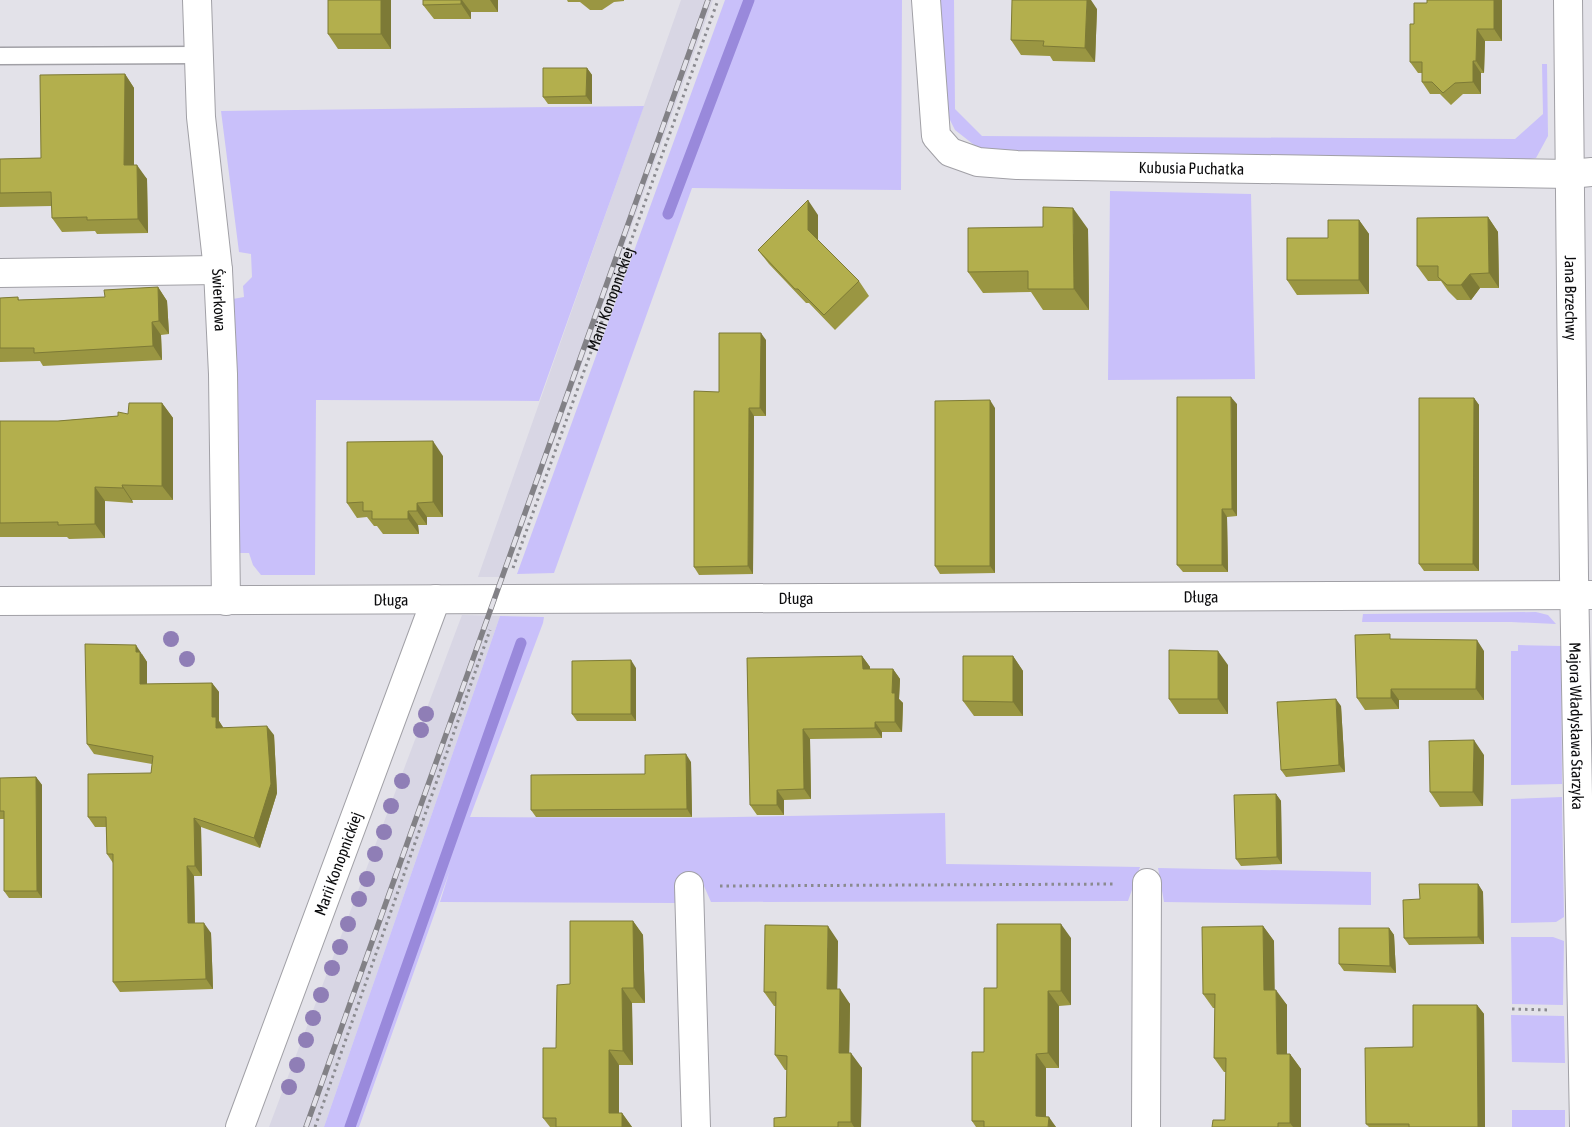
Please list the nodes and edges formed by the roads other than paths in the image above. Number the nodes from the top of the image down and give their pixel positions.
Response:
1 (197, 0) edge
2 (926, 0) edge
3 (1568, 0) edge
4 (198, 55) junction
5 (0, 56) edge
6 (1581, 173) edge
7 (218, 270) junction
8 (0, 273) edge
9 (1583, 595) edge
10 (436, 599) junction
11 (0, 601) edge
12 (226, 601) junction
13 (1147, 883) road end
14 (689, 886) road end
15 (1586, 1117) edge
16 (240, 1127) edge
17 (696, 1127) edge
18 (1146, 1127) edge

1 - 4 street, Świerkowa
2 - 6 street, Kubusia Puchatka
3 - 6 street, Jana Brzechwy
4 - 5 lane
4 - 7 street, Świerkowa
6 - 9 street, Jana Brzechwy
7 - 8 street
7 - 12 street, Świerkowa
9 - 10 street, Długa
9 - 15 street, Majora Władysława Starzyka
10 - 12 street, Długa
10 - 16 street, Marii Konopnickiej
11 - 12 street, Długa
13 - 18 street
14 - 17 street

